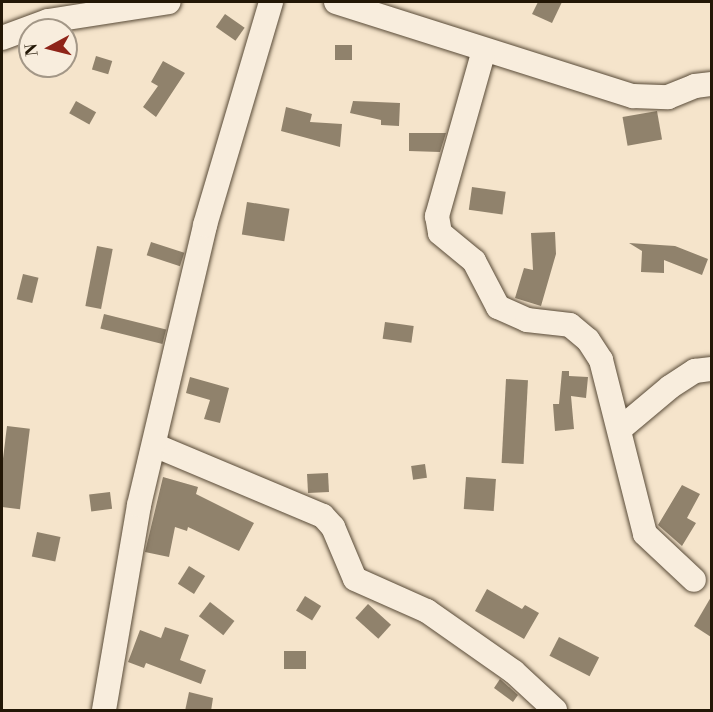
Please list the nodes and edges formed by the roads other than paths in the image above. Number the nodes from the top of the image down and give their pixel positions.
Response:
1 (168, 2) edge
2 (271, 2) edge
3 (336, 2) edge
4 (2, 38) edge
5 (484, 50) junction
6 (711, 84) edge
7 (711, 369) edge
8 (620, 429) junction
9 (153, 445) junction
10 (693, 580) dead end
11 (104, 711) edge
12 (555, 711) edge

1 - 4 street
2 - 9 street
3 - 5 street
5 - 6 street
5 - 8 street
7 - 8 street
8 - 10 street
9 - 11 street
9 - 12 street

